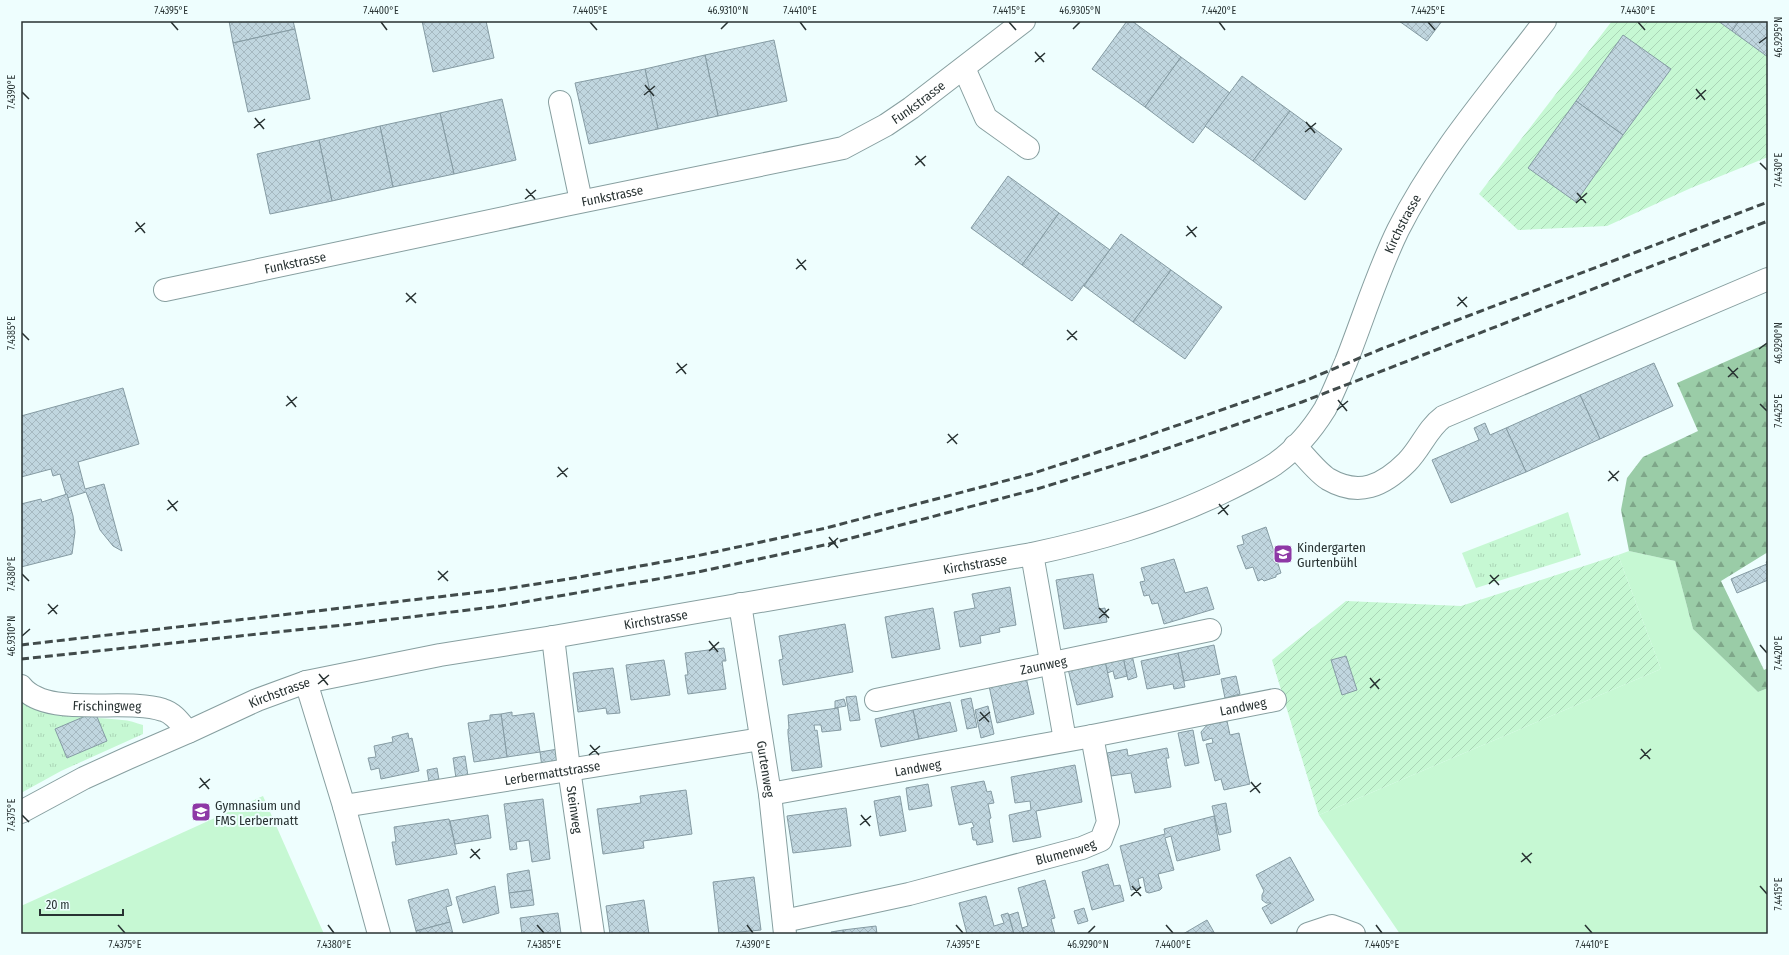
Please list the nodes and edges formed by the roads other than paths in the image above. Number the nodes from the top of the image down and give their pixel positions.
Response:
1 (1024, 21) edge
2 (1545, 21) edge
3 (964, 68) junction
4 (560, 102) dead end
5 (1028, 148) dead end
6 (581, 201) junction
7 (1768, 279) edge
8 (165, 290) dead end
9 (1295, 446) junction
10 (1032, 554) junction
11 (740, 604) junction
12 (1210, 630) dead end
13 (553, 637) junction
14 (1050, 664) junction
15 (306, 682) junction
16 (21, 686) edge
17 (876, 700) dead end
18 (1275, 700) dead end
19 (188, 732) junction
20 (1092, 736) junction
21 (761, 739) junction
22 (1065, 740) junction
23 (569, 770) junction
24 (770, 794) junction
25 (344, 806) junction
26 (21, 812) edge
27 (784, 928) edge
28 (379, 934) edge
29 (593, 934) edge
30 (1308, 934) edge
31 (1354, 934) edge

1 - 3 street, Funkstrasse
2 - 9 street, Kirchstrasse
3 - 5 street
3 - 6 street, Funkstrasse
4 - 6 street
6 - 8 street, Funkstrasse
7 - 9 street
9 - 10 street, Kirchstrasse
10 - 11 street, Kirchstrasse
10 - 14 street
11 - 13 street, Kirchstrasse
11 - 21 street, Gurtenweg
12 - 14 street, Zaunweg
13 - 15 street, Kirchstrasse
13 - 23 street, Steinweg
14 - 17 street, Zaunweg
14 - 22 street
15 - 19 street, Kirchstrasse
15 - 25 street
16 - 19 street, Frischingweg
18 - 20 street, Landweg
19 - 26 street, Kirchstrasse
20 - 22 street
20 - 27 street, Blumenweg
21 - 23 street, Lerbermattstrasse
21 - 24 street, Gurtenweg
22 - 24 street, Landweg
23 - 25 street, Lerbermattstrasse
23 - 29 street, Steinweg
24 - 27 street, Gurtenweg
25 - 28 street
30 - 31 street

